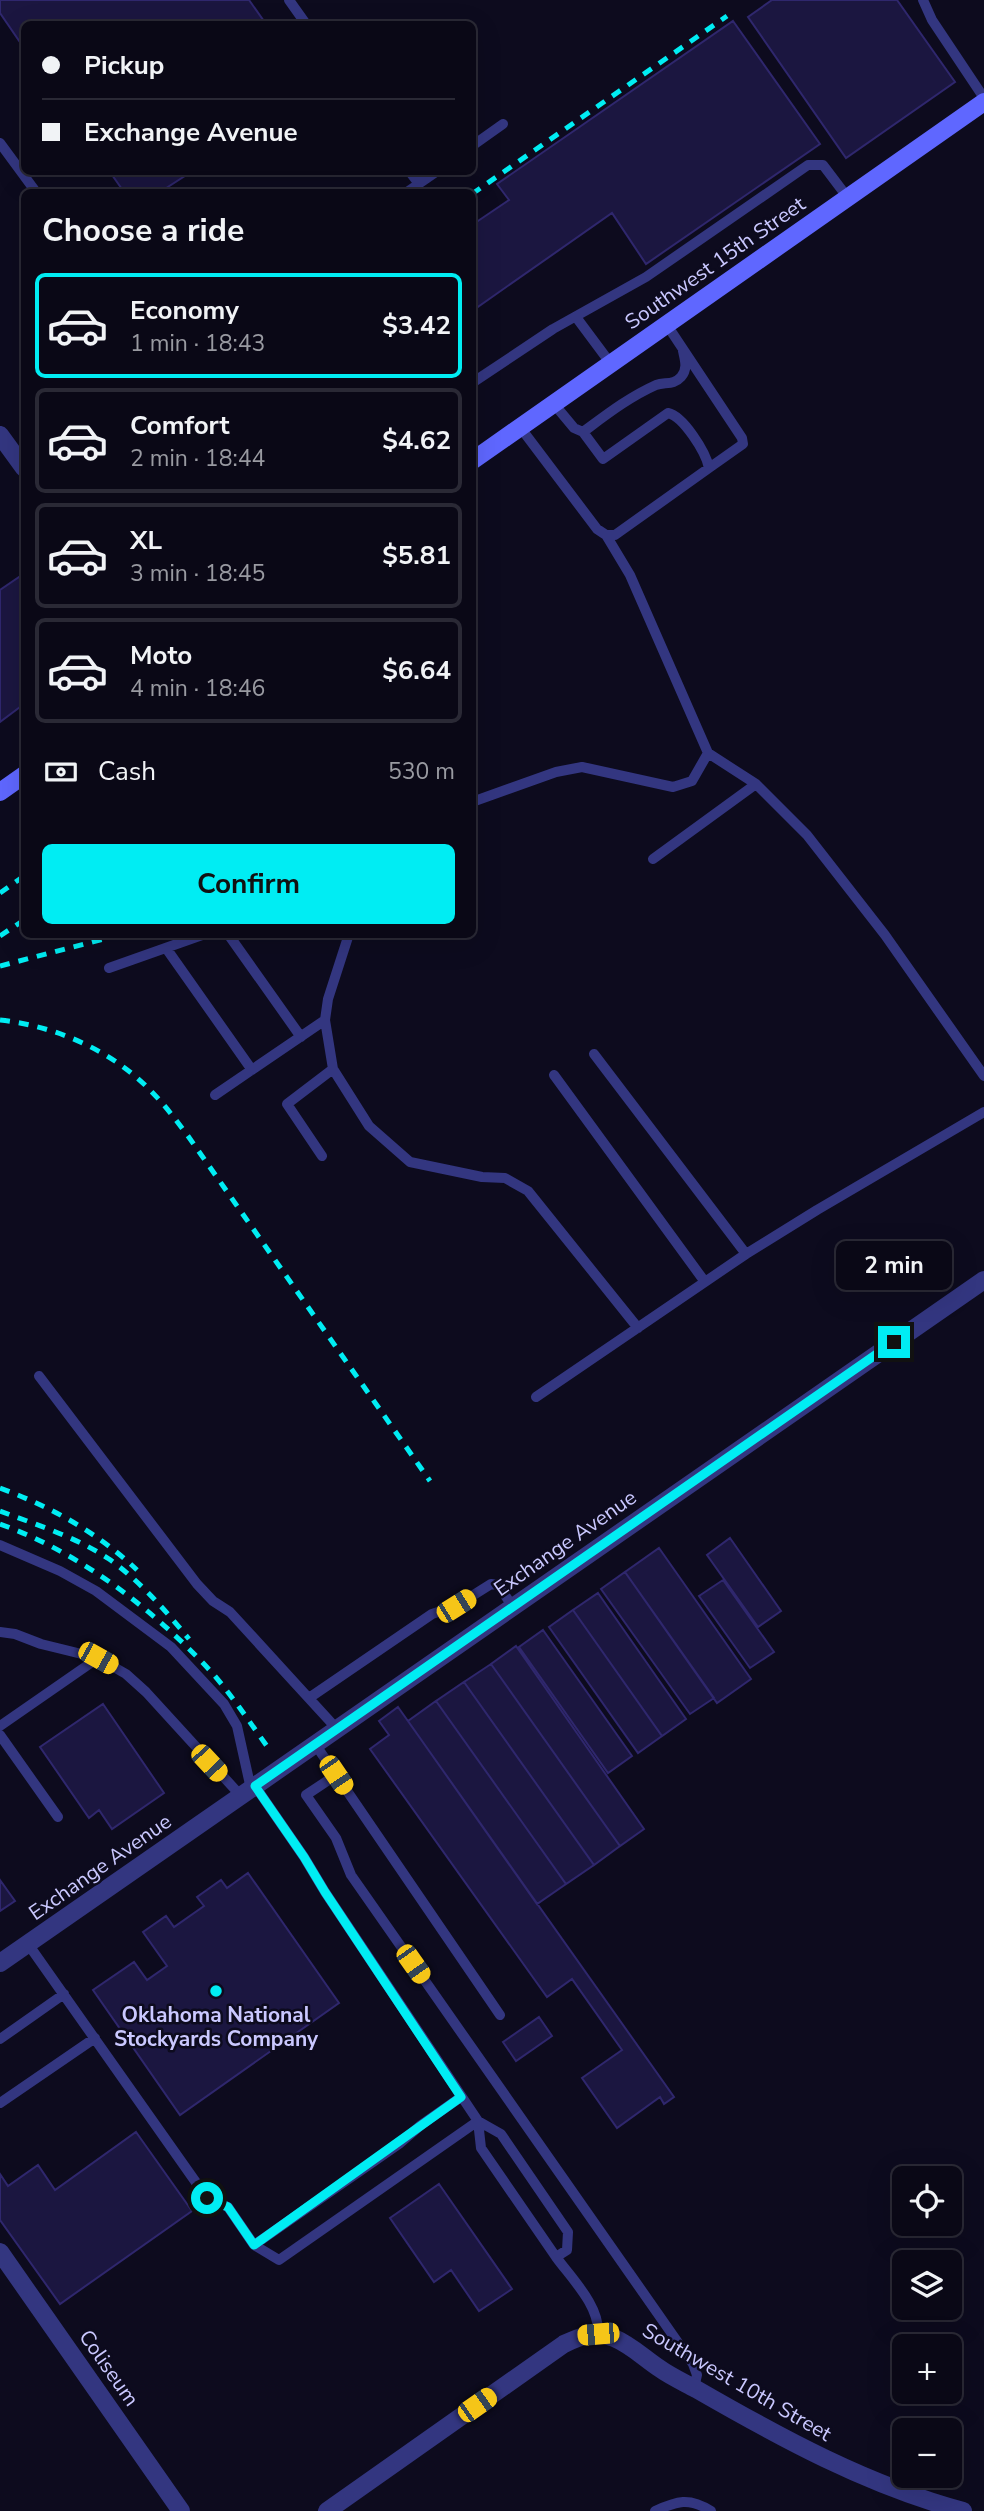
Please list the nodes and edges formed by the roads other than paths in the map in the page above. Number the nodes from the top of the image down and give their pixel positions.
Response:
1 (289, 0) edge
2 (923, 0) edge
3 (304, 21) edge
4 (984, 100) edge
5 (503, 124) dead end
6 (0, 143) edge
7 (476, 143) edge
8 (21, 172) edge
9 (412, 175) edge
10 (432, 175) edge
11 (419, 184) junction
12 (412, 189) edge
13 (848, 198) junction
14 (576, 317) junction
15 (667, 325) junction
16 (683, 351) junction
17 (611, 364) junction
18 (476, 380) edge
19 (554, 404) junction
20 (520, 428) junction
21 (583, 432) junction
22 (0, 435) edge
23 (476, 458) edge
24 (21, 464) edge
25 (709, 468) junction
26 (606, 535) junction
27 (708, 753) junction
28 (21, 777) edge
29 (756, 784) junction
30 (0, 792) edge
31 (476, 802) edge
32 (653, 859) dead end
33 (194, 938) edge
34 (231, 938) edge
35 (348, 938) edge
36 (166, 948) junction
37 (109, 968) dead end
38 (325, 1020) junction
39 (301, 1037) junction
40 (594, 1054) dead end
41 (333, 1069) junction
42 (251, 1070) junction
43 (554, 1075) dead end
44 (984, 1076) edge
45 (215, 1095) dead end
46 (984, 1112) edge
47 (322, 1156) dead end
48 (746, 1254) junction
49 (984, 1280) edge
50 (705, 1282) junction
51 (638, 1328) junction
52 (39, 1376) dead end
53 (536, 1397) dead end
54 (0, 1545) edge
55 (513, 1607) junction
56 (0, 1632) edge
57 (98, 1658) junction
58 (309, 1698) junction
59 (0, 1726) edge
60 (337, 1729) junction
61 (0, 1735) edge
62 (315, 1744) junction
63 (336, 1775) junction
64 (249, 1790) junction
65 (58, 1817) dead end
66 (28, 1944) junction
67 (0, 1964) edge
68 (64, 1994) junction
69 (500, 2015) dead end
70 (94, 2038) junction
71 (0, 2039) edge
72 (461, 2097) junction
73 (0, 2103) edge
74 (478, 2121) junction
75 (254, 2245) junction
76 (0, 2252) edge
77 (556, 2257) junction
78 (598, 2334) junction
79 (694, 2388) junction
80 (181, 2511) edge
81 (327, 2511) edge
82 (655, 2511) edge
83 (711, 2511) edge
84 (963, 2511) edge

1 - 3 lane
2 - 4 lane
4 - 13 main road, Southwest 15th Street
5 - 7 lane
6 - 8 lane
9 - 11 lane
10 - 11 lane
11 - 12 lane
13 - 14 lane
13 - 15 main road, Southwest 15th Street
14 - 17 lane
14 - 18 lane
15 - 16 lane
15 - 17 main road, Southwest 15th Street
16 - 21 lane
16 - 25 lane
17 - 19 main road, Southwest 15th Street
19 - 20 main road, Southwest 15th Street
19 - 21 lane
20 - 23 main road, Southwest 15th Street
20 - 26 lane
21 - 25 lane
22 - 24 street
25 - 26 lane
26 - 27 lane
27 - 29 lane
27 - 31 lane
28 - 30 main road
29 - 32 lane
29 - 44 lane
33 - 36 lane
34 - 39 lane
35 - 38 lane
36 - 37 lane
36 - 42 lane
38 - 39 lane
38 - 41 lane
39 - 42 lane
40 - 48 lane
41 - 47 lane
41 - 51 lane
42 - 45 lane
43 - 50 lane
46 - 48 lane
48 - 50 lane
49 - 55 street, Exchange Avenue
50 - 51 lane
51 - 53 lane
52 - 58 lane
54 - 64 lane
55 - 58 lane
55 - 60 street, Exchange Avenue
56 - 57 lane
57 - 59 lane
57 - 64 lane
58 - 60 lane
60 - 62 street, Exchange Avenue
61 - 65 lane
62 - 63 lane
62 - 64 street, Exchange Avenue
63 - 69 lane
63 - 79 lane
64 - 66 street, Exchange Avenue
64 - 72 lane
66 - 67 street, Exchange Avenue
66 - 68 lane
68 - 70 lane
68 - 71 lane
70 - 73 lane
70 - 75 lane
72 - 74 lane
72 - 75 lane
74 - 75 lane
74 - 77 lane
74 - 77 lane
76 - 80 street, Coliseum
77 - 78 lane
78 - 79 street, Southwest 10th Street
78 - 81 street
79 - 84 street, Southwest 10th Street
82 - 83 lane

